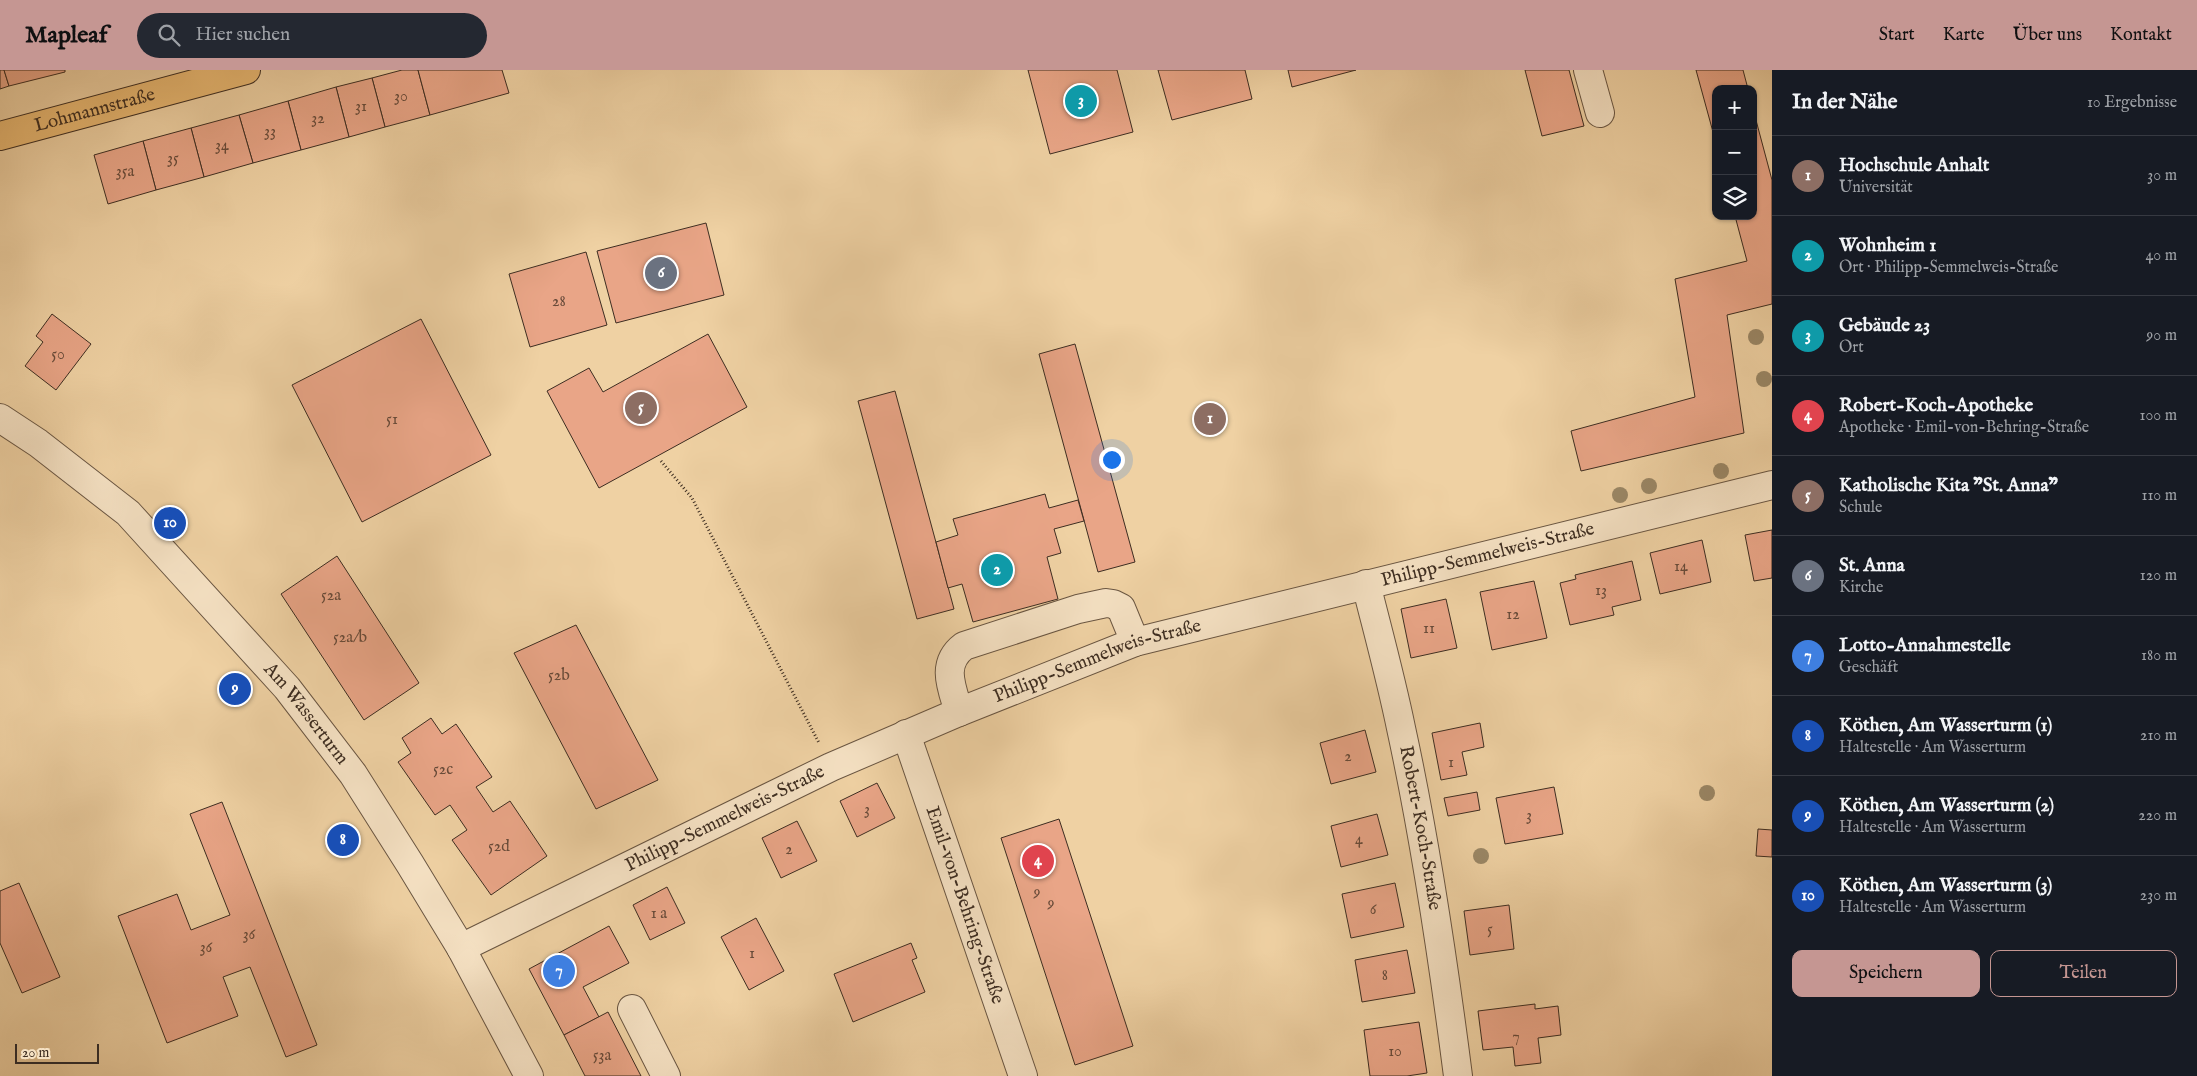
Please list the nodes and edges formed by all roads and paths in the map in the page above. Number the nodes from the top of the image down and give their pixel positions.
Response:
1 (246, 70) edge
2 (1588, 70) edge
3 (1600, 113) dead end
4 (0, 136) edge
5 (3, 428) edge
6 (660, 461) dead end
7 (1772, 485) edge
8 (1366, 584) junction
9 (1135, 642) junction
10 (958, 712) junction
11 (906, 734) junction
12 (831, 768) junction
13 (462, 948) junction
14 (632, 1009) dead end
15 (529, 1076) edge
16 (666, 1076) edge
17 (1023, 1076) edge
18 (1458, 1076) edge

1 - 4 main road, Lohmannstraße
2 - 3 street
5 - 13 street, Am Wasserturm
6 - 12 path
7 - 8 street, Philipp-Semmelweis-Straße
8 - 9 street, Philipp-Semmelweis-Straße
8 - 18 street, Robert-Koch-Straße
9 - 10 street, Philipp-Semmelweis-Straße
9 - 10 street
10 - 11 street, Philipp-Semmelweis-Straße
11 - 12 street, Philipp-Semmelweis-Straße
11 - 17 street, Emil-von-Behring-Straße
12 - 13 street, Philipp-Semmelweis-Straße
13 - 15 street, Am Wasserturm
14 - 16 street

